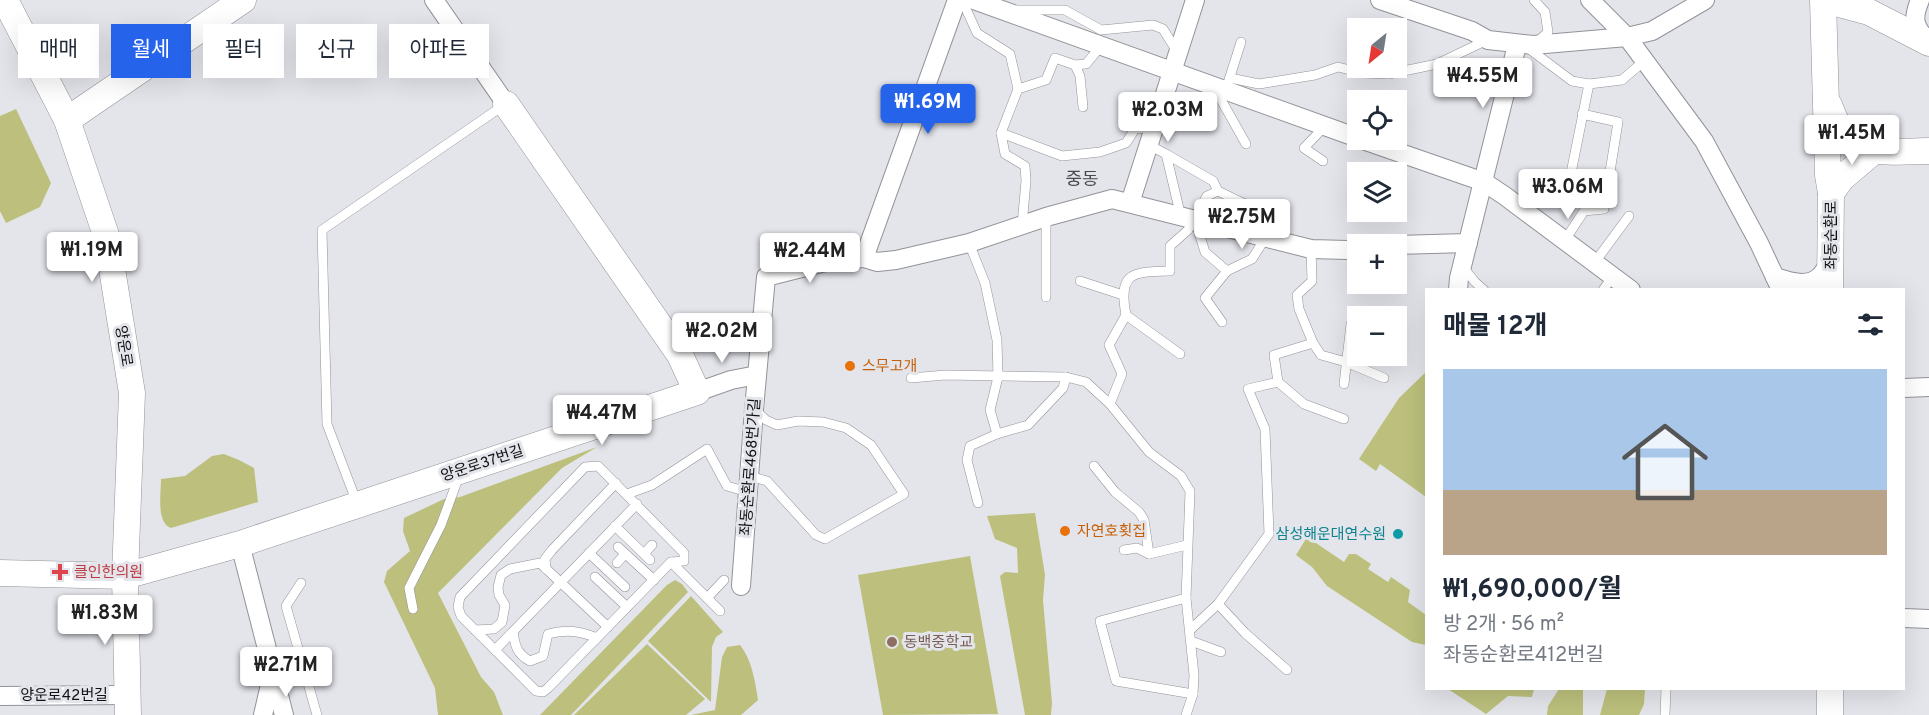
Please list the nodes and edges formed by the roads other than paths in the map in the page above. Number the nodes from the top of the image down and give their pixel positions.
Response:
1 (5, 0) edge
2 (243, 0) edge
3 (434, 0) edge
4 (959, 0) edge
5 (974, 0) edge
6 (1195, 0) edge
7 (1534, 0) edge
8 (1590, 0) edge
9 (1705, 0) edge
10 (1823, 0) edge
11 (1920, 0) edge
12 (1385, 1) edge
13 (1004, 10) junction
14 (1627, 36) junction
15 (1488, 40) junction
16 (1241, 42) dead end
17 (1928, 42) edge
18 (1525, 45) junction
19 (1101, 46) junction
20 (1178, 53) junction
21 (1644, 61) junction
22 (1076, 65) junction
23 (1172, 72) junction
24 (1589, 84) junction
25 (1223, 85) junction
26 (1018, 89) junction
27 (1827, 99) junction
28 (506, 104) junction
29 (1083, 106) dead end
30 (1582, 114) junction
31 (67, 120) junction
32 (1325, 126) junction
33 (1154, 127) junction
34 (1001, 134) junction
35 (1347, 134) edge
36 (1246, 144) dead end
37 (1149, 145) junction
38 (1392, 150) edge
39 (1875, 150) junction
40 (1929, 151) edge
41 (1166, 154) junction
42 (1323, 161) dead end
43 (1571, 173) dead end
44 (1484, 182) junction
45 (1218, 191) junction
46 (1831, 193) junction
47 (1130, 203) junction
48 (1629, 216) dead end
49 (1046, 217) junction
50 (1188, 218) junction
51 (1022, 225) junction
52 (1266, 237) junction
53 (1565, 240) junction
54 (969, 243) junction
55 (1468, 243) junction
56 (1407, 245) edge
57 (1311, 249) junction
58 (1347, 250) edge
59 (864, 258) junction
60 (1831, 261) junction
61 (1595, 262) junction
62 (1462, 265) junction
63 (1227, 271) junction
64 (1080, 281) dead end
65 (1608, 283) edge
66 (1778, 283) edge
67 (1458, 288) edge
68 (1482, 288) edge
69 (1624, 288) edge
70 (1830, 288) edge
71 (1123, 295) junction
72 (1046, 297) dead end
73 (1126, 315) junction
74 (1222, 322) dead end
75 (1313, 343) junction
76 (1180, 354) dead end
77 (1347, 354) edge
78 (1346, 362) junction
79 (757, 375) junction
80 (998, 376) junction
81 (1066, 377) junction
82 (911, 378) dead end
83 (1384, 378) dead end
84 (1278, 382) junction
85 (1344, 384) dead end
86 (1929, 387) edge
87 (1905, 388) edge
88 (697, 392) junction
89 (1110, 404) junction
90 (754, 409) junction
91 (1344, 419) dead end
92 (997, 434) junction
93 (1094, 466) dead end
94 (462, 469) junction
95 (616, 483) junction
96 (748, 484) junction
97 (627, 494) junction
98 (357, 503) junction
99 (978, 503) dead end
100 (637, 504) junction
101 (615, 526) junction
102 (240, 544) junction
103 (652, 545) dead end
104 (1187, 545) junction
105 (1124, 550) dead end
106 (589, 553) junction
107 (1149, 554) junction
108 (671, 562) junction
109 (617, 563) dead end
110 (546, 568) junction
111 (0, 573) edge
112 (625, 573) dead end
113 (126, 576) junction
114 (654, 580) junction
115 (561, 582) junction
116 (301, 583) dead end
117 (597, 583) dead end
118 (733, 583) joint
119 (707, 598) junction
120 (1186, 598) junction
121 (1218, 604) junction
122 (627, 607) junction
123 (413, 609) dead end
124 (720, 611) dead end
125 (1905, 618) edge
126 (1929, 619) edge
127 (608, 627) junction
128 (475, 630) junction
129 (1190, 630) junction
130 (513, 632) junction
131 (597, 638) junction
132 (1191, 641) junction
133 (495, 650) junction
134 (1221, 652) dead end
135 (303, 664) junction
136 (1287, 670) dead end
137 (273, 672) junction
138 (1666, 690) edge
139 (1830, 690) edge
140 (1194, 693) junction
141 (0, 696) edge
142 (128, 705) edge
143 (263, 715) edge
144 (284, 715) edge
145 (317, 715) edge
146 (1186, 715) edge
147 (1665, 715) edge
148 (1830, 715) edge

1 - 31 main road, 양운로
2 - 31 main road
3 - 28 street
4 - 26 lane
4 - 59 street
5 - 13 street
6 - 20 street
7 - 18 lane
8 - 14 street
9 - 14 street
10 - 17 main road
10 - 27 main road, 좌동순환로
11 - 17 street
12 - 15 street
13 - 19 street
13 - 20 lane
14 - 18 street
14 - 21 street
15 - 18 street
15 - 25 lane
16 - 25 lane
18 - 24 lane
18 - 44 street
19 - 22 lane
19 - 23 street
20 - 23 street
21 - 24 lane
21 - 66 street
22 - 26 lane
22 - 29 lane
23 - 25 street
23 - 33 street
24 - 30 lane
25 - 32 street
25 - 36 lane
26 - 34 lane
27 - 39 main road
27 - 46 main road, 좌동순환로
28 - 88 main road
28 - 98 lane
30 - 43 lane
30 - 53 lane
31 - 113 main road, 양운로
32 - 35 street
32 - 42 lane
33 - 34 lane
33 - 37 street
34 - 51 lane
37 - 41 lane
37 - 47 street
38 - 44 street
39 - 40 main road
39 - 46 main road
41 - 45 lane
41 - 50 lane
44 - 53 street
44 - 55 street
45 - 50 lane
45 - 52 lane
46 - 60 main road, 좌동순환로
47 - 49 street, 좌동순환로468번가길
47 - 50 street, 좌동순환로468번가길
48 - 61 lane
49 - 51 street, 좌동순환로468번가길
49 - 72 lane
50 - 52 street, 좌동순환로468번가길
50 - 63 lane
50 - 71 lane
51 - 54 street, 좌동순환로468번가길
52 - 57 street, 좌동순환로468번가길
52 - 63 lane
53 - 61 street
54 - 59 street, 좌동순환로468번가길
54 - 80 lane
55 - 56 street
55 - 62 street
57 - 58 street, 좌동순환로468번가길
57 - 75 lane
59 - 79 street, 좌동순환로468번가길
60 - 66 street
60 - 70 main road, 좌동순환로
61 - 65 street
62 - 67 street
62 - 68 lane
63 - 74 lane
64 - 71 lane
65 - 69 street
71 - 73 lane
73 - 76 lane
73 - 89 lane
75 - 78 lane
75 - 84 lane
77 - 78 lane
78 - 83 lane
78 - 85 lane
79 - 88 street
79 - 90 street, 좌동순환로468번가길
80 - 81 lane
80 - 82 lane
80 - 92 lane
81 - 89 lane
81 - 92 lane
84 - 91 lane
84 - 121 lane
86 - 87 street
88 - 94 main road, 양운로37번길
89 - 104 lane
90 - 96 street, 좌동순환로468번가길
90 - 96 lane
92 - 99 lane
93 - 107 lane
94 - 98 main road, 양운로37번길
94 - 123 lane
95 - 97 lane
95 - 110 lane
95 - 128 lane
96 - 97 lane
96 - 118 street, 좌동순환로468번가길
97 - 100 lane
98 - 102 main road, 양운로37번길
100 - 101 lane
100 - 108 lane
101 - 103 lane
101 - 106 lane
102 - 113 main road, 양운로37번길
102 - 137 street
104 - 107 lane
104 - 120 lane
105 - 107 lane
106 - 112 lane
106 - 115 lane
108 - 114 lane
108 - 119 lane
109 - 114 lane
110 - 115 lane
110 - 128 lane
111 - 113 main road, 양운로37번길
113 - 142 main road, 양운로
114 - 122 lane
115 - 127 lane
115 - 130 lane
116 - 135 lane
117 - 122 lane
118 - 119 lane
119 - 124 lane
120 - 129 lane
120 - 140 lane
121 - 129 lane
121 - 136 lane
122 - 127 lane
125 - 126 street
127 - 131 lane
128 - 133 lane
129 - 132 lane
130 - 131 lane
130 - 133 lane
131 - 133 lane
132 - 134 lane
132 - 140 lane
135 - 137 lane
135 - 145 lane
137 - 143 street
137 - 144 street
138 - 147 lane
139 - 148 main road
140 - 146 lane
141 - 142 street, 양운로42번길

